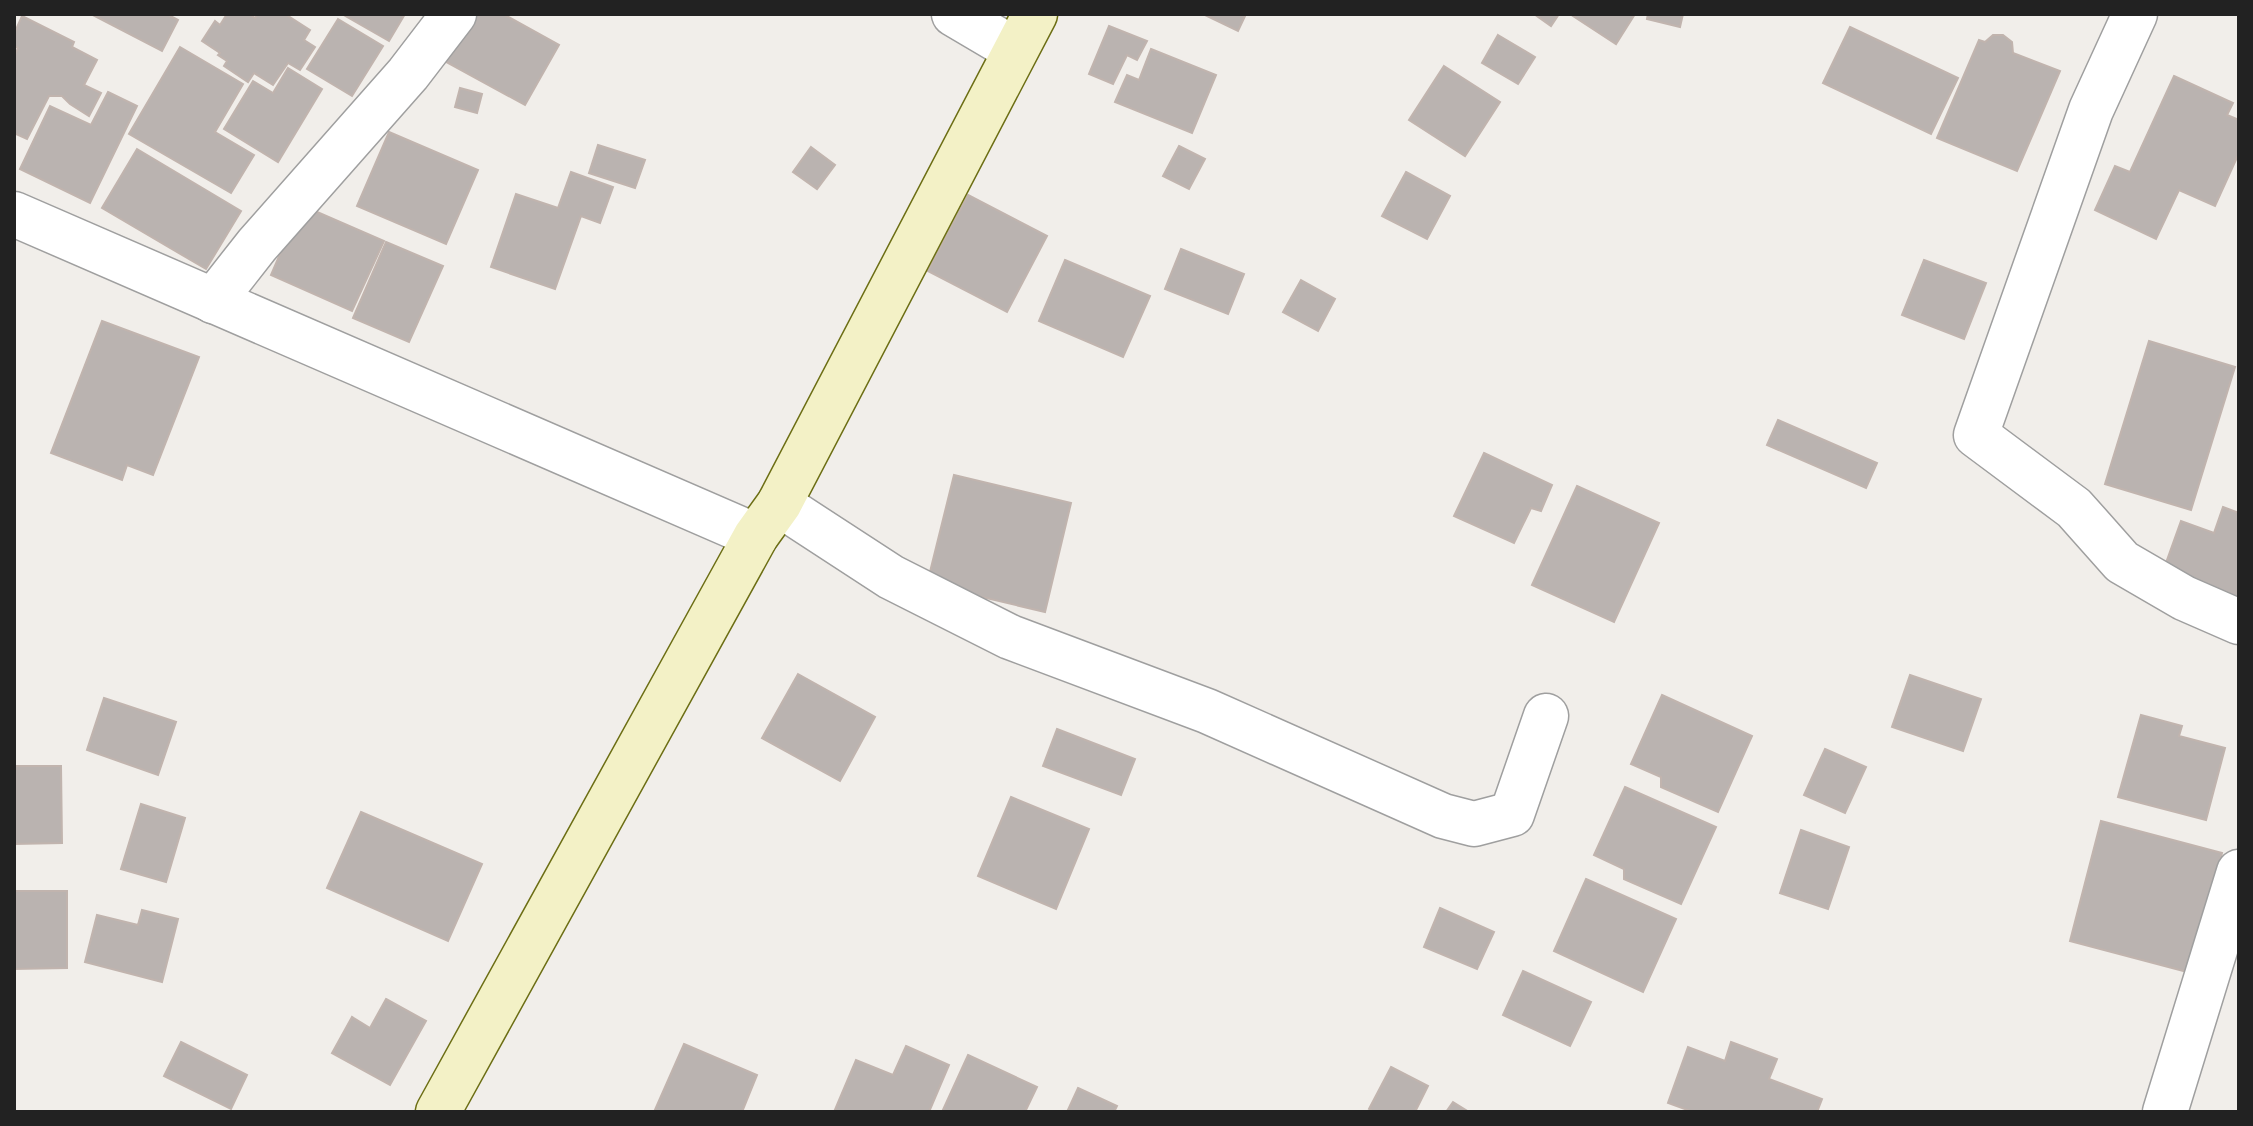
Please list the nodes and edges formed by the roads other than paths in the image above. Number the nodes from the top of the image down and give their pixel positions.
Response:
1 (454, 14) edge
2 (954, 14) edge
3 (2135, 14) edge
4 (1025, 32) edge
5 (14, 214) edge
6 (213, 301) junction
7 (767, 520) junction
8 (2239, 622) edge
9 (1546, 716) dead end
10 (2239, 872) edge
11 (438, 1112) edge
12 (2165, 1112) edge

1 - 6 street
2 - 4 street
3 - 8 street
4 - 7 street
5 - 6 street
6 - 7 street
7 - 9 street
7 - 11 street
10 - 12 street

